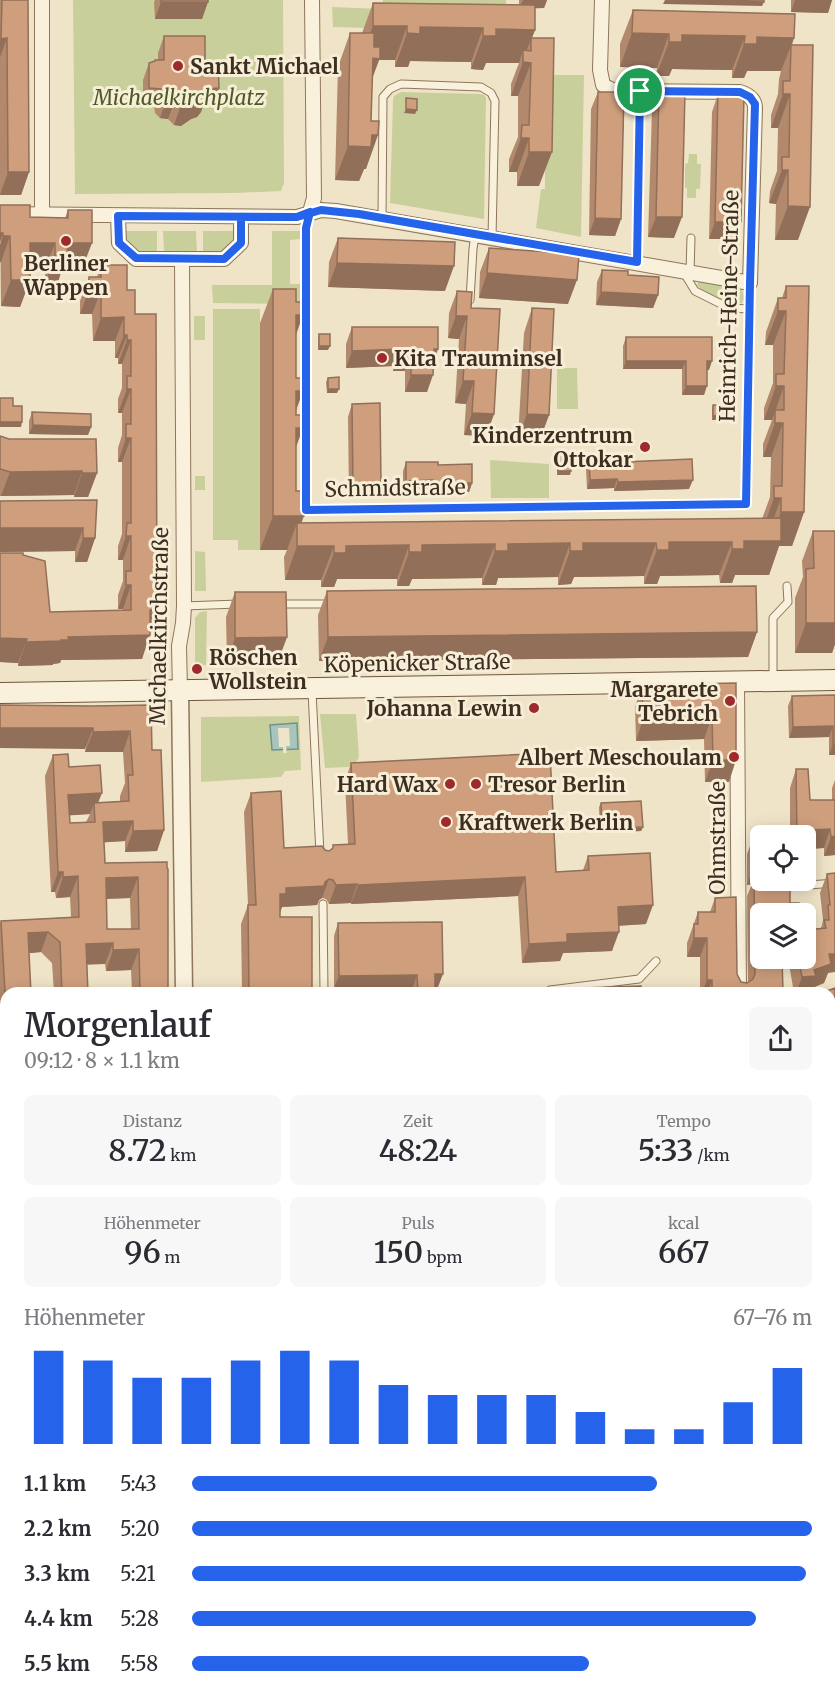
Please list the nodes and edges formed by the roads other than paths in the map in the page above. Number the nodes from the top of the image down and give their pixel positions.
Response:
1 (42, 0) edge
2 (312, 0) edge
3 (602, 0) edge
4 (640, 91) junction
5 (310, 212) junction
6 (0, 214) edge
7 (42, 215) junction
8 (118, 216) junction
9 (241, 217) junction
10 (382, 218) junction
11 (475, 235) junction
12 (492, 238) junction
13 (691, 238) dead end
14 (182, 259) junction
15 (637, 262) junction
16 (687, 272) junction
17 (750, 283) junction
18 (470, 306) edge
19 (750, 309) junction
20 (746, 504) joint
21 (787, 586) dead end
22 (244, 604) edge
23 (267, 604) edge
24 (336, 604) edge
25 (184, 606) junction
26 (835, 680) edge
27 (773, 681) junction
28 (737, 682) junction
29 (312, 688) junction
30 (180, 690) junction
31 (0, 693) edge
32 (321, 864) edge
33 (835, 884) edge
34 (816, 885) edge
35 (323, 904) dead end
36 (656, 961) dead end
37 (184, 987) edge
38 (324, 987) edge
39 (574, 987) edge
40 (739, 987) edge

1 - 7 street
2 - 5 street
3 - 4 street
4 - 15 lane
4 - 17 street, Heinrich-Heine-Straße
5 - 9 street
5 - 10 street
5 - 20 lane, Schmidstraße
6 - 7 street
7 - 8 street
8 - 9 street
8 - 14 street
9 - 14 street
10 - 11 street
10 - 12 lane
11 - 12 street
11 - 18 lane
12 - 15 street
13 - 16 lane
14 - 25 street, Michaelkirchstraße
15 - 16 street
16 - 17 street
16 - 19 lane
17 - 19 lane, Heinrich-Heine-Straße
19 - 20 lane, Heinrich-Heine-Straße
21 - 27 lane
22 - 25 lane
23 - 24 lane
25 - 30 street, Michaelkirchstraße
26 - 27 main road, Köpenicker Straße
27 - 28 main road, Köpenicker Straße
28 - 29 main road, Köpenicker Straße
28 - 40 street, Ohmstraße
29 - 30 main road, Köpenicker Straße
29 - 32 lane
30 - 31 main road, Köpenicker Straße
30 - 37 street, Michaelkirchstraße
33 - 34 lane
35 - 38 lane
36 - 39 lane

